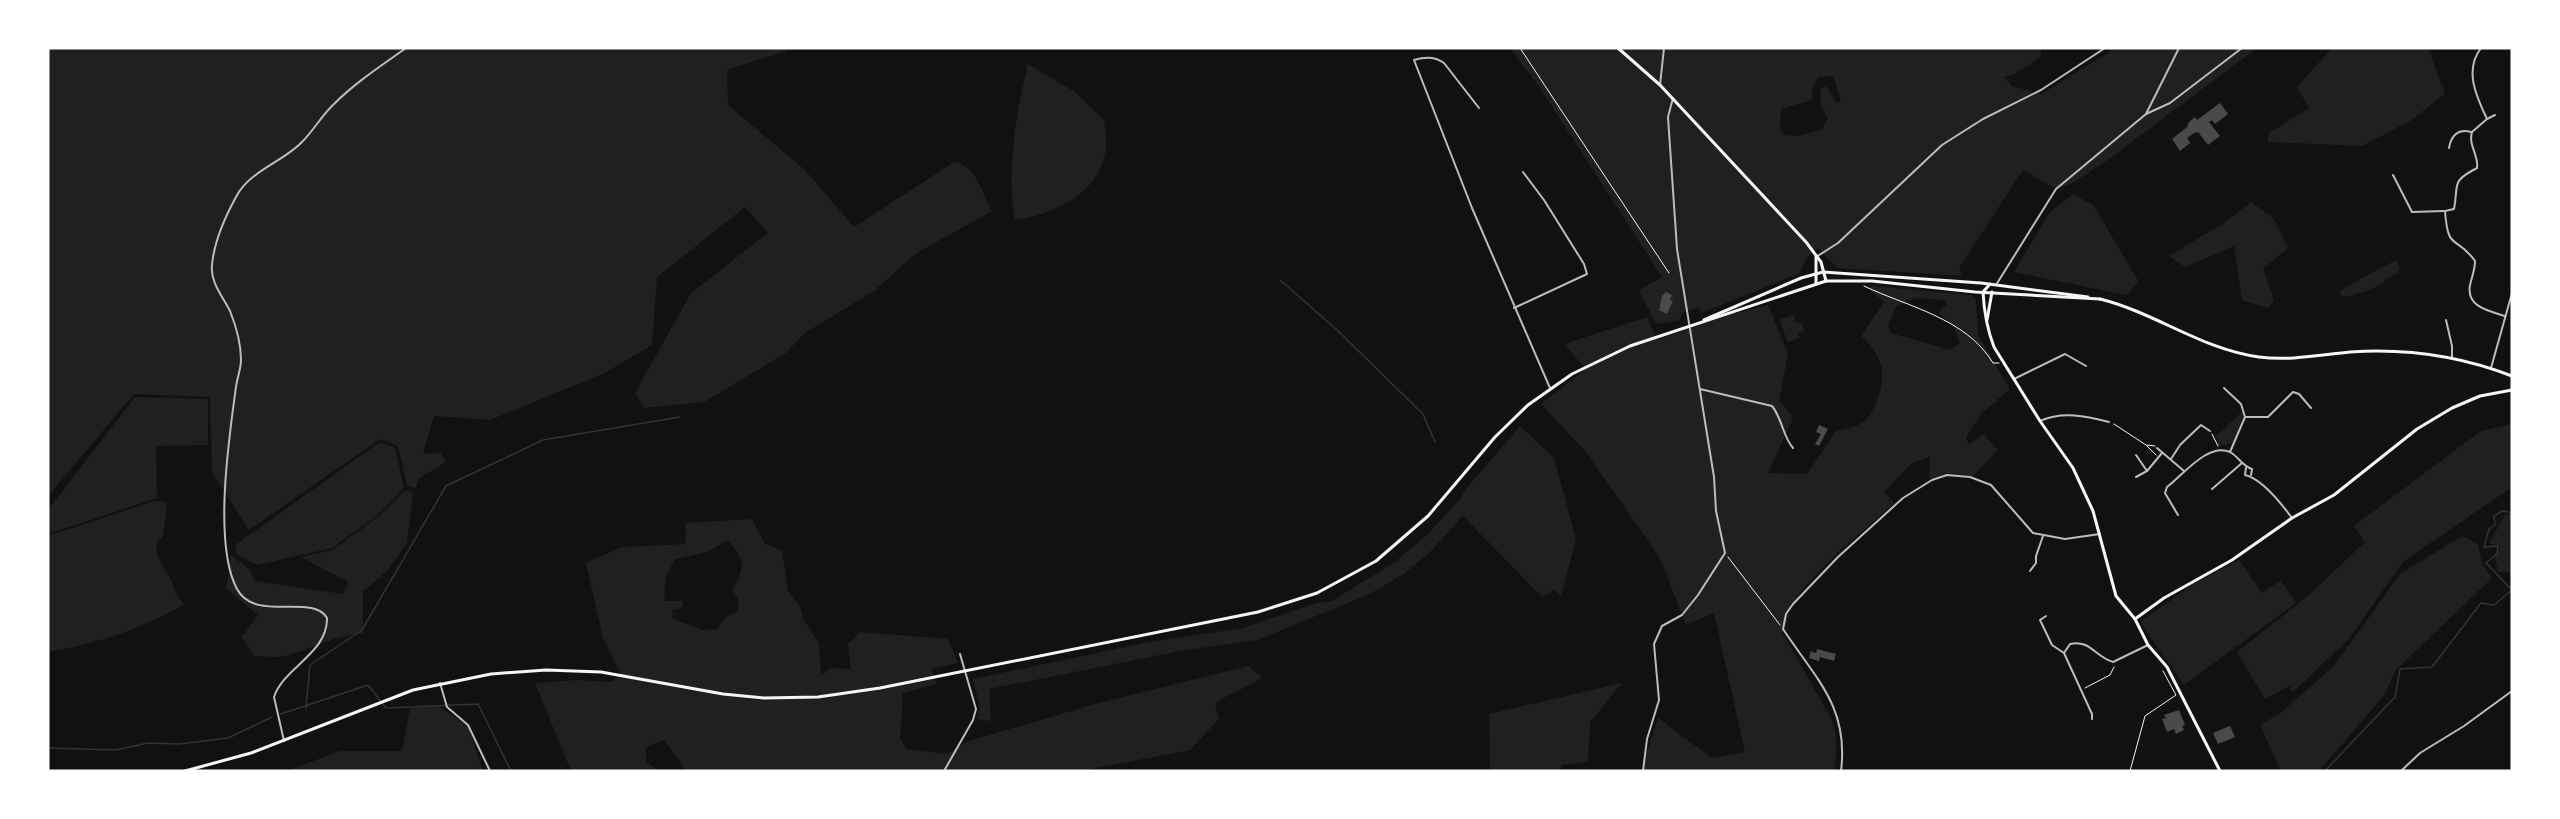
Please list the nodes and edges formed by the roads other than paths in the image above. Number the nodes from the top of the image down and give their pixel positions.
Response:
1 (406, 48) edge
2 (1618, 48) edge
3 (1664, 48) edge
4 (2105, 48) edge
5 (2179, 48) edge
6 (2242, 48) edge
7 (2481, 48) edge
8 (1660, 85) junction
9 (1673, 98) junction
10 (1479, 108) dead end
11 (2146, 114) junction
12 (2495, 115) dead end
13 (2487, 119) junction
14 (2472, 132) junction
15 (2449, 148) dead end
16 (1522, 172) dead end
17 (2393, 174) dead end
18 (2400, 188) junction
19 (2393, 191) dead end
20 (2445, 211) junction
21 (1816, 257) junction
22 (1823, 272) junction
23 (1814, 273) junction
24 (1824, 281) junction
25 (1816, 283) junction
26 (1990, 284) junction
27 (1996, 285) junction
28 (1983, 292) junction
29 (1992, 292) junction
30 (2512, 293) edge
31 (2100, 299) junction
32 (1514, 308) junction
33 (2505, 316) junction
34 (2446, 320) dead end
35 (1699, 322) junction
36 (1689, 325) junction
37 (1987, 325) junction
38 (2452, 357) junction
39 (2086, 366) dead end
40 (2491, 368) junction
41 (2512, 376) edge
42 (2014, 379) junction
43 (1550, 388) junction
44 (1700, 388) junction
45 (2224, 388) dead end
46 (2512, 390) edge
47 (2311, 408) dead end
48 (2245, 417) junction
49 (2040, 421) junction
50 (2109, 422) road end
51 (2210, 431) road end
52 (1793, 448) dead end
53 (2157, 448) dead end
54 (2230, 452) junction
55 (2162, 453) junction
56 (2136, 455) dead end
57 (2171, 459) junction
58 (2242, 463) junction
59 (2246, 468) junction
60 (2147, 471) junction
61 (2184, 471) junction
62 (2251, 476) junction
63 (2136, 477) dead end
64 (2212, 489) dead end
65 (2178, 515) dead end
66 (2292, 518) junction
67 (2100, 534) junction
68 (2043, 536) junction
69 (2030, 571) dead end
70 (2046, 616) dead end
71 (2135, 619) junction
72 (2148, 645) junction
73 (2064, 653) junction
74 (960, 654) dead end
75 (963, 671) junction
76 (440, 683) junction
77 (2512, 691) edge
78 (2091, 719) dead end
79 (284, 741) junction
80 (205, 769) edge
81 (185, 771) edge
82 (490, 771) edge
83 (944, 771) edge
84 (1643, 771) edge
85 (1841, 771) edge
86 (2220, 771) edge
87 (2401, 771) edge

1 - 79 street
2 - 8 main road
3 - 8 street
4 - 21 street
5 - 11 street
6 - 11 street
7 - 13 street
8 - 9 main road
9 - 21 main road
9 - 36 street
10 - 32 street
11 - 27 street
12 - 13 street
13 - 14 street
14 - 15 street
14 - 20 street
16 - 32 street
17 - 18 street
18 - 19 street
18 - 20 street
20 - 33 street
21 - 22 main road
21 - 23 main road
22 - 23 main road
22 - 24 main road
22 - 26 main road
23 - 25 main road
23 - 35 main road
24 - 25 main road
24 - 28 main road
25 - 35 main road
26 - 27 main road
26 - 28 main road
27 - 29 street
27 - 31 main road
28 - 29 main road
28 - 37 main road
29 - 31 main road
29 - 37 main road
30 - 33 street
31 - 38 main road
32 - 43 street
33 - 40 street
34 - 38 street
35 - 36 main road
36 - 43 main road
36 - 44 street
37 - 42 main road
38 - 40 main road
39 - 42 street
40 - 41 main road
42 - 49 main road
43 - 75 main road
44 - 52 street
44 - 84 street
45 - 48 street
46 - 66 main road
47 - 48 street
48 - 54 street
49 - 50 street
49 - 67 main road
51 - 57 street
53 - 55 street
54 - 58 street
54 - 61 street
55 - 57 street
55 - 60 street
56 - 60 street
57 - 61 street
58 - 59 street
58 - 64 street
59 - 62 street
59 - 62 street
60 - 63 street
61 - 65 street
62 - 66 street
66 - 71 main road
67 - 68 street
67 - 71 main road
68 - 69 street
68 - 85 street
70 - 73 street
71 - 72 main road
72 - 73 street
72 - 86 main road
73 - 78 street
74 - 75 street
75 - 76 main road
75 - 83 street
76 - 79 main road
76 - 82 street
77 - 87 street
79 - 80 main road
80 - 81 main road

